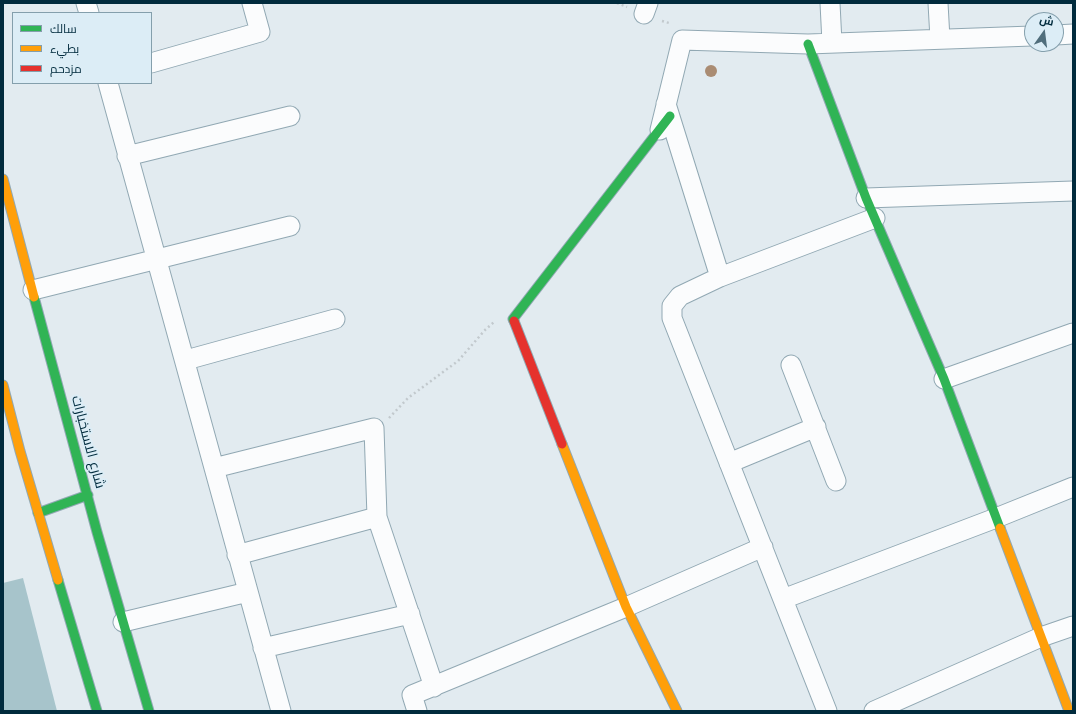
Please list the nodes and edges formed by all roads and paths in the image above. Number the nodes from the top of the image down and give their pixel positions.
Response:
1 (252, 3) edge
2 (830, 3) edge
3 (938, 3) edge
4 (664, 18) dead end
5 (1024, 36) edge
6 (940, 39) junction
7 (682, 40) junction
8 (832, 43) junction
9 (808, 44) junction
10 (152, 63) edge
11 (108, 84) edge
12 (290, 116) dead end
13 (665, 117) junction
14 (127, 156) junction
15 (3, 179) edge
16 (1073, 191) edge
17 (866, 198) junction
18 (875, 218) junction
19 (290, 226) dead end
20 (156, 260) junction
21 (720, 277) junction
22 (34, 290) junction
23 (335, 319) dead end
24 (513, 319) junction
25 (1073, 333) edge
26 (186, 360) junction
27 (791, 365) dead end
28 (944, 379) junction
29 (3, 386) edge
30 (374, 428) junction
31 (816, 428) junction
32 (729, 463) junction
33 (214, 468) junction
34 (836, 481) dead end
35 (1073, 487) edge
36 (88, 495) junction
37 (38, 513) junction
38 (377, 517) junction
39 (996, 518) junction
40 (763, 547) junction
41 (237, 555) junction
42 (248, 592) junction
43 (783, 599) junction
44 (626, 607) junction
45 (410, 614) junction
46 (123, 622) junction
47 (1073, 626) edge
48 (1041, 637) junction
49 (263, 648) junction
50 (434, 687) junction
51 (97, 711) edge
52 (149, 711) edge
53 (281, 711) edge
54 (417, 711) edge
55 (677, 711) edge
56 (827, 711) edge
57 (874, 711) edge
58 (1069, 711) edge

1 - 10 street
2 - 8 street
3 - 6 street
4 - 7 path
5 - 6 street
6 - 8 street
7 - 9 street
7 - 13 street
8 - 9 street
9 - 17 street
11 - 14 street
12 - 14 street
13 - 21 street
13 - 24 street
14 - 20 street
15 - 22 street, شارع الاستخبارات
16 - 17 street
17 - 18 street
18 - 21 street
18 - 28 street
19 - 20 street
20 - 22 street
20 - 26 street
21 - 32 street
22 - 36 street, شارع الاستخبارات
23 - 26 street
24 - 30 path
24 - 44 street
25 - 28 street
26 - 33 street
27 - 31 street
28 - 39 street
29 - 37 street
30 - 33 street
30 - 38 street
31 - 32 street
31 - 34 street
32 - 40 street
33 - 41 street
35 - 39 street
36 - 37 street
36 - 46 street, شارع الاستخبارات
37 - 51 street
38 - 41 street
38 - 45 street
39 - 43 street
39 - 48 street
40 - 43 street
40 - 44 street
41 - 42 street
42 - 46 street
42 - 49 street
43 - 56 street
44 - 50 street
44 - 55 street
45 - 49 street
45 - 50 street
46 - 52 street, شارع الاستخبارات
47 - 48 street
48 - 57 street
48 - 58 street
49 - 53 street
50 - 54 street

